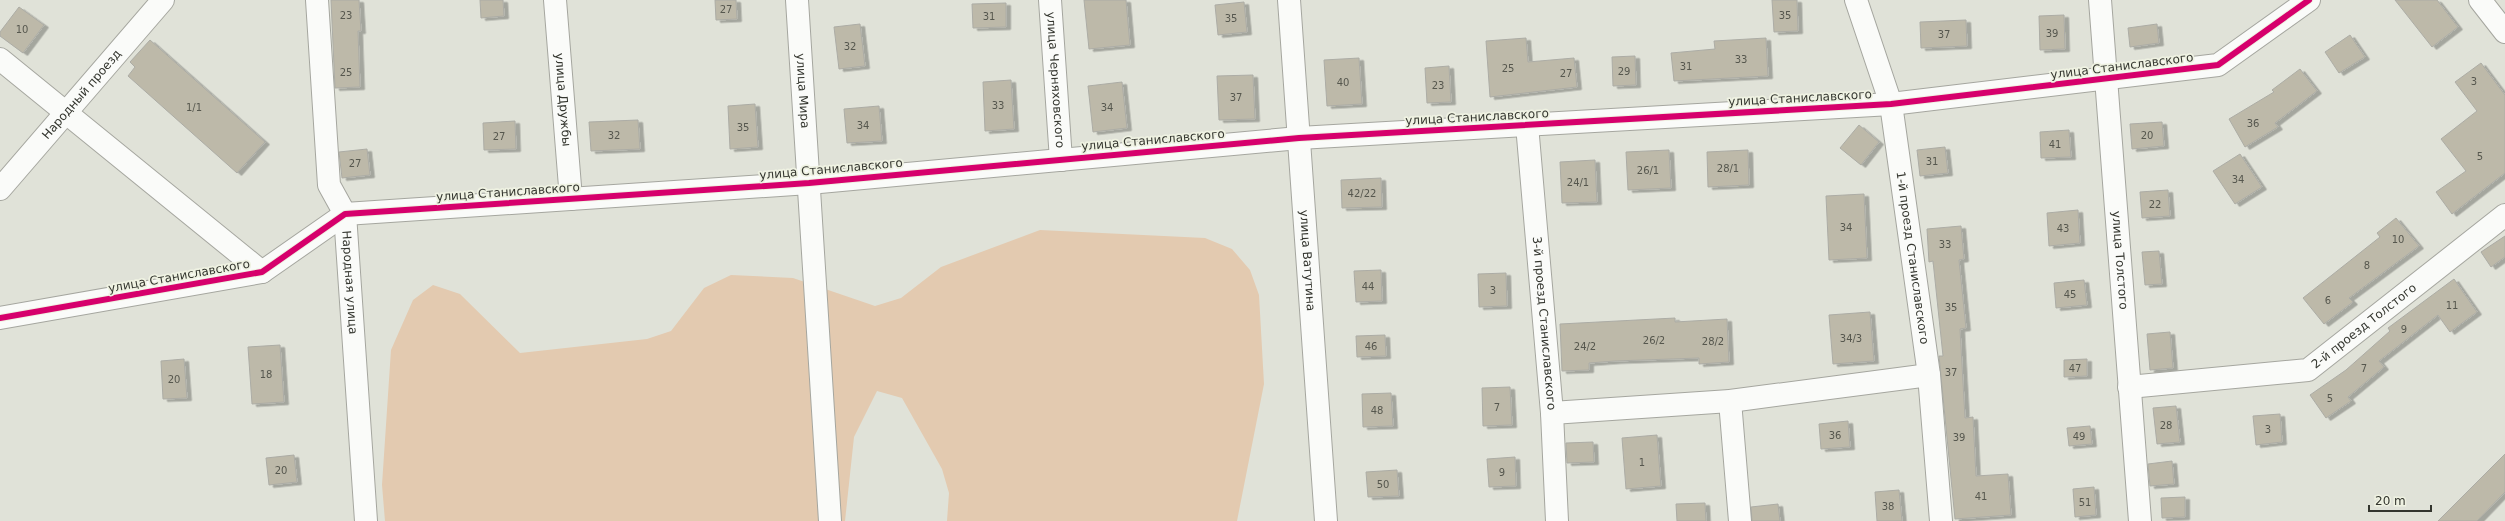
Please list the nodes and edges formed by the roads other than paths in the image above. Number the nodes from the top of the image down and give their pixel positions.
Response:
1 (163, 0) edge
2 (317, 0) edge
3 (555, 0) edge
4 (797, 0) edge
5 (1050, 0) edge
6 (1289, 0) edge
7 (1856, 0) edge
8 (2100, 0) edge
9 (2309, 0) edge
10 (2480, 0) edge
11 (2505, 32) edge
12 (0, 59) edge
13 (2105, 80) junction
14 (1892, 104) junction
15 (66, 112) junction
16 (1527, 125) junction
17 (1299, 138) junction
18 (1061, 160) junction
19 (809, 183) junction
20 (0, 189) edge
21 (571, 199) junction
22 (345, 214) junction
23 (2505, 215) edge
24 (262, 272) junction
25 (0, 318) edge
26 (1928, 375) junction
27 (2129, 387) junction
28 (1730, 401) junction
29 (1552, 413) junction
30 (366, 521) edge
31 (830, 521) edge
32 (1326, 521) edge
33 (1557, 521) edge
34 (1740, 521) edge
35 (1941, 521) edge
36 (2140, 521) edge

1 - 15 street, Народный проезд
2 - 22 street, Народная улица
3 - 21 street, улица Дружбы
4 - 19 street, улица Мира
5 - 18 street, улица Черняховского
6 - 17 street, улица Ватутина
7 - 14 street, 1-й проезд Станиславского
8 - 13 street, улица Толстого
9 - 13 street, улица Станиславского
10 - 11 street
12 - 15 street
13 - 14 street, улица Станиславского
13 - 27 street, улица Толстого
14 - 16 street, улица Станиславского
14 - 26 street, 1-й проезд Станиславского
15 - 20 street, Народный проезд
15 - 24 street
16 - 17 street, улица Станиславского
16 - 29 street, 3-й проезд Станиславского
17 - 18 street, улица Станиславского
17 - 32 street, улица Ватутина
18 - 19 street, улица Станиславского
19 - 21 street, улица Станиславского
19 - 31 street, улица Мира
21 - 22 street, улица Станиславского
22 - 24 street, улица Станиславского
22 - 30 street, Народная улица
23 - 27 street, 2-й проезд Толстого
24 - 25 street, улица Станиславского
26 - 28 street
26 - 35 street, 1-й проезд Станиславского
27 - 36 street, улица Толстого
28 - 29 street
28 - 34 street
29 - 33 street, 3-й проезд Станиславского

